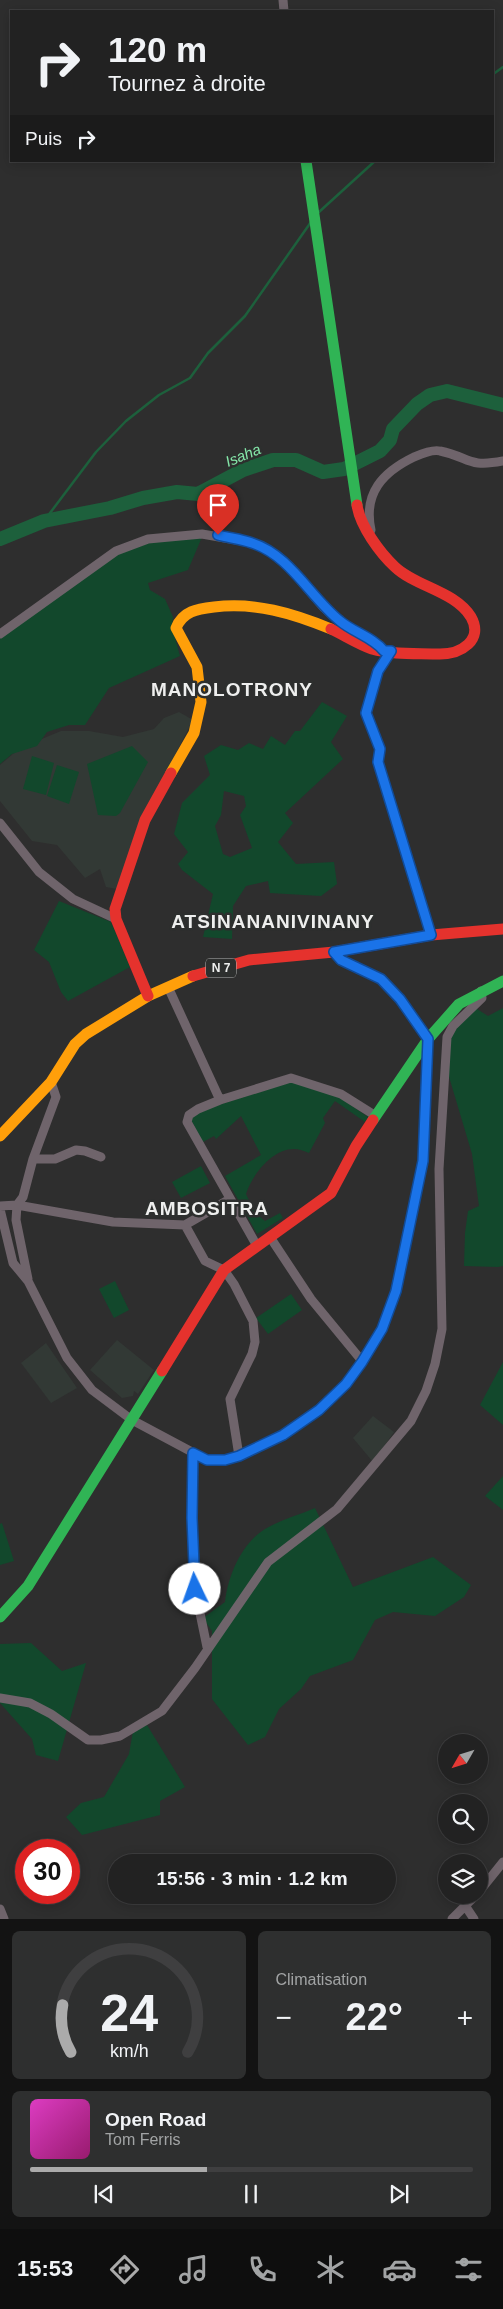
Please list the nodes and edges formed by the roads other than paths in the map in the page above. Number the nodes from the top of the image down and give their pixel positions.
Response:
1 (306, 162) edge
2 (503, 461) edge
3 (372, 537) junction
4 (0, 634) edge
5 (388, 651) junction
6 (0, 823) edge
7 (116, 919) junction
8 (503, 929) edge
9 (431, 935) junction
10 (334, 952) junction
11 (503, 981) edge
12 (168, 987) junction
13 (482, 991) junction
14 (148, 996) junction
15 (428, 1039) junction
16 (51, 1082) junction
17 (220, 1100) junction
18 (376, 1116) junction
19 (0, 1136) edge
20 (102, 1157) dead end
21 (33, 1159) junction
22 (230, 1199) junction
23 (17, 1205) junction
24 (0, 1207) edge
25 (185, 1225) junction
26 (270, 1237) junction
27 (257, 1246) junction
28 (224, 1270) junction
29 (28, 1281) junction
30 (362, 1362) junction
31 (132, 1420) junction
32 (193, 1453) junction
33 (239, 1456) junction
34 (0, 1617) edge
35 (207, 1647) junction
36 (0, 1698) edge
37 (503, 1862) edge
38 (488, 1881) edge
39 (469, 1904) edge
40 (466, 1907) junction
41 (0, 1909) edge
42 (4, 1919) edge
43 (452, 1919) edge
44 (474, 1919) edge

1 - 3 street
2 - 3 street
3 - 5 street
4 - 5 street
5 - 7 street
5 - 9 street
6 - 7 street
7 - 14 street
8 - 9 street, N 7
9 - 10 street, N 7
10 - 12 street, N 7
10 - 15 street
11 - 13 street
12 - 14 street, N 7
12 - 17 street
13 - 15 street
13 - 35 street
14 - 16 street, N 7
15 - 18 street
15 - 30 street
16 - 19 street, N 7
16 - 21 street
17 - 18 street
17 - 22 street
18 - 26 street
20 - 21 street
21 - 23 street
22 - 25 street
22 - 27 street
23 - 24 street
23 - 25 street
23 - 29 street
24 - 29 street
25 - 28 street
26 - 27 street
26 - 30 street
27 - 28 street
28 - 31 street
28 - 33 street
29 - 31 street
30 - 33 street
31 - 32 street
31 - 34 street
32 - 33 street
32 - 35 street
35 - 36 street
37 - 38 street
39 - 40 street
40 - 43 street
40 - 44 street
41 - 42 street

